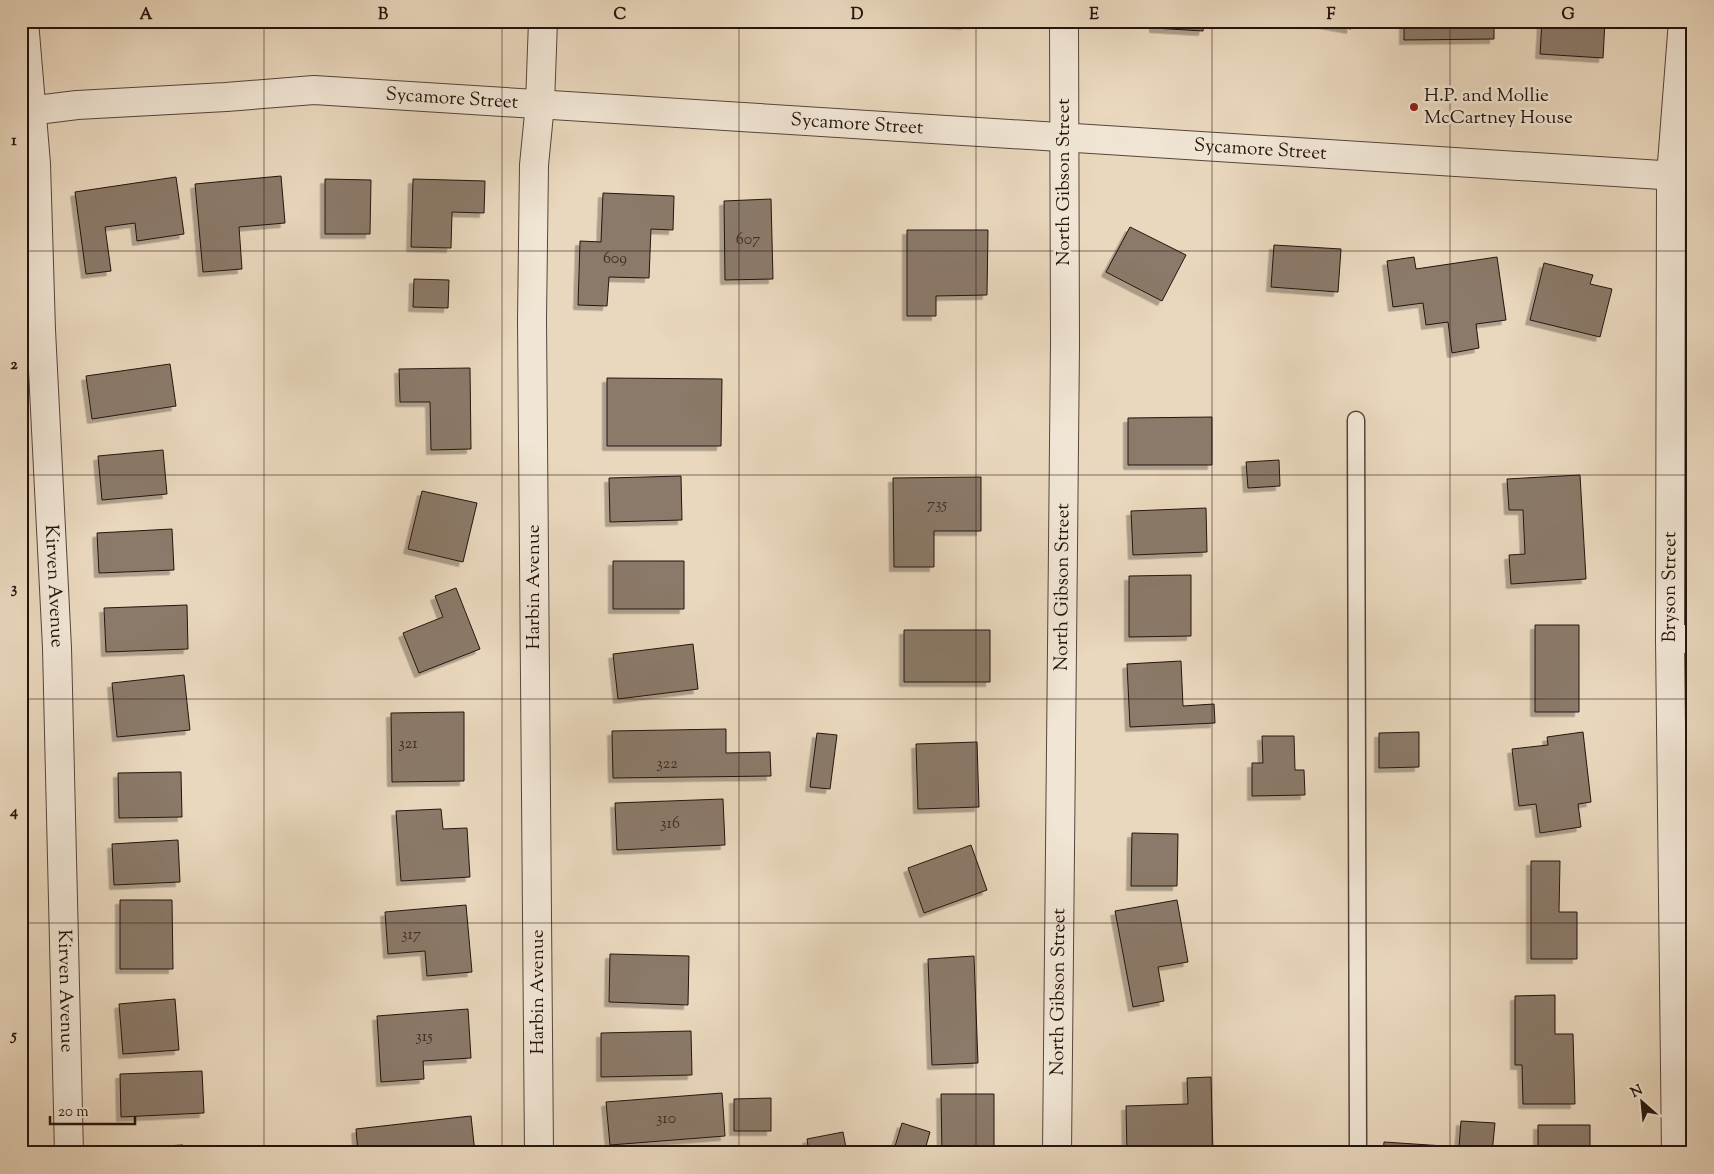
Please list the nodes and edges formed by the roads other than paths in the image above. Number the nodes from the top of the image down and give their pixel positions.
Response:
1 (24, 21) edge
2 (542, 21) edge
3 (1064, 21) edge
4 (1683, 21) edge
5 (540, 104) junction
6 (26, 112) edge
7 (1064, 137) junction
8 (1682, 176) edge
9 (1356, 420) dead end
10 (1681, 639) edge
11 (1683, 932) edge
12 (69, 1153) edge
13 (539, 1153) edge
14 (1057, 1153) edge
15 (1358, 1153) edge
16 (1676, 1153) edge

1 - 6 street, Kirven Avenue
2 - 5 street, Harbin Avenue
3 - 7 street, North Gibson Street
4 - 8 street, Bryson Street
5 - 6 street, Sycamore Street
5 - 7 street, Sycamore Street
5 - 13 street, Harbin Avenue
6 - 12 street, Kirven Avenue
7 - 8 street, Sycamore Street
7 - 14 street, North Gibson Street
8 - 10 street, Bryson Street
9 - 15 lane
10 - 11 street, Bryson Street
11 - 16 street, Bryson Street

